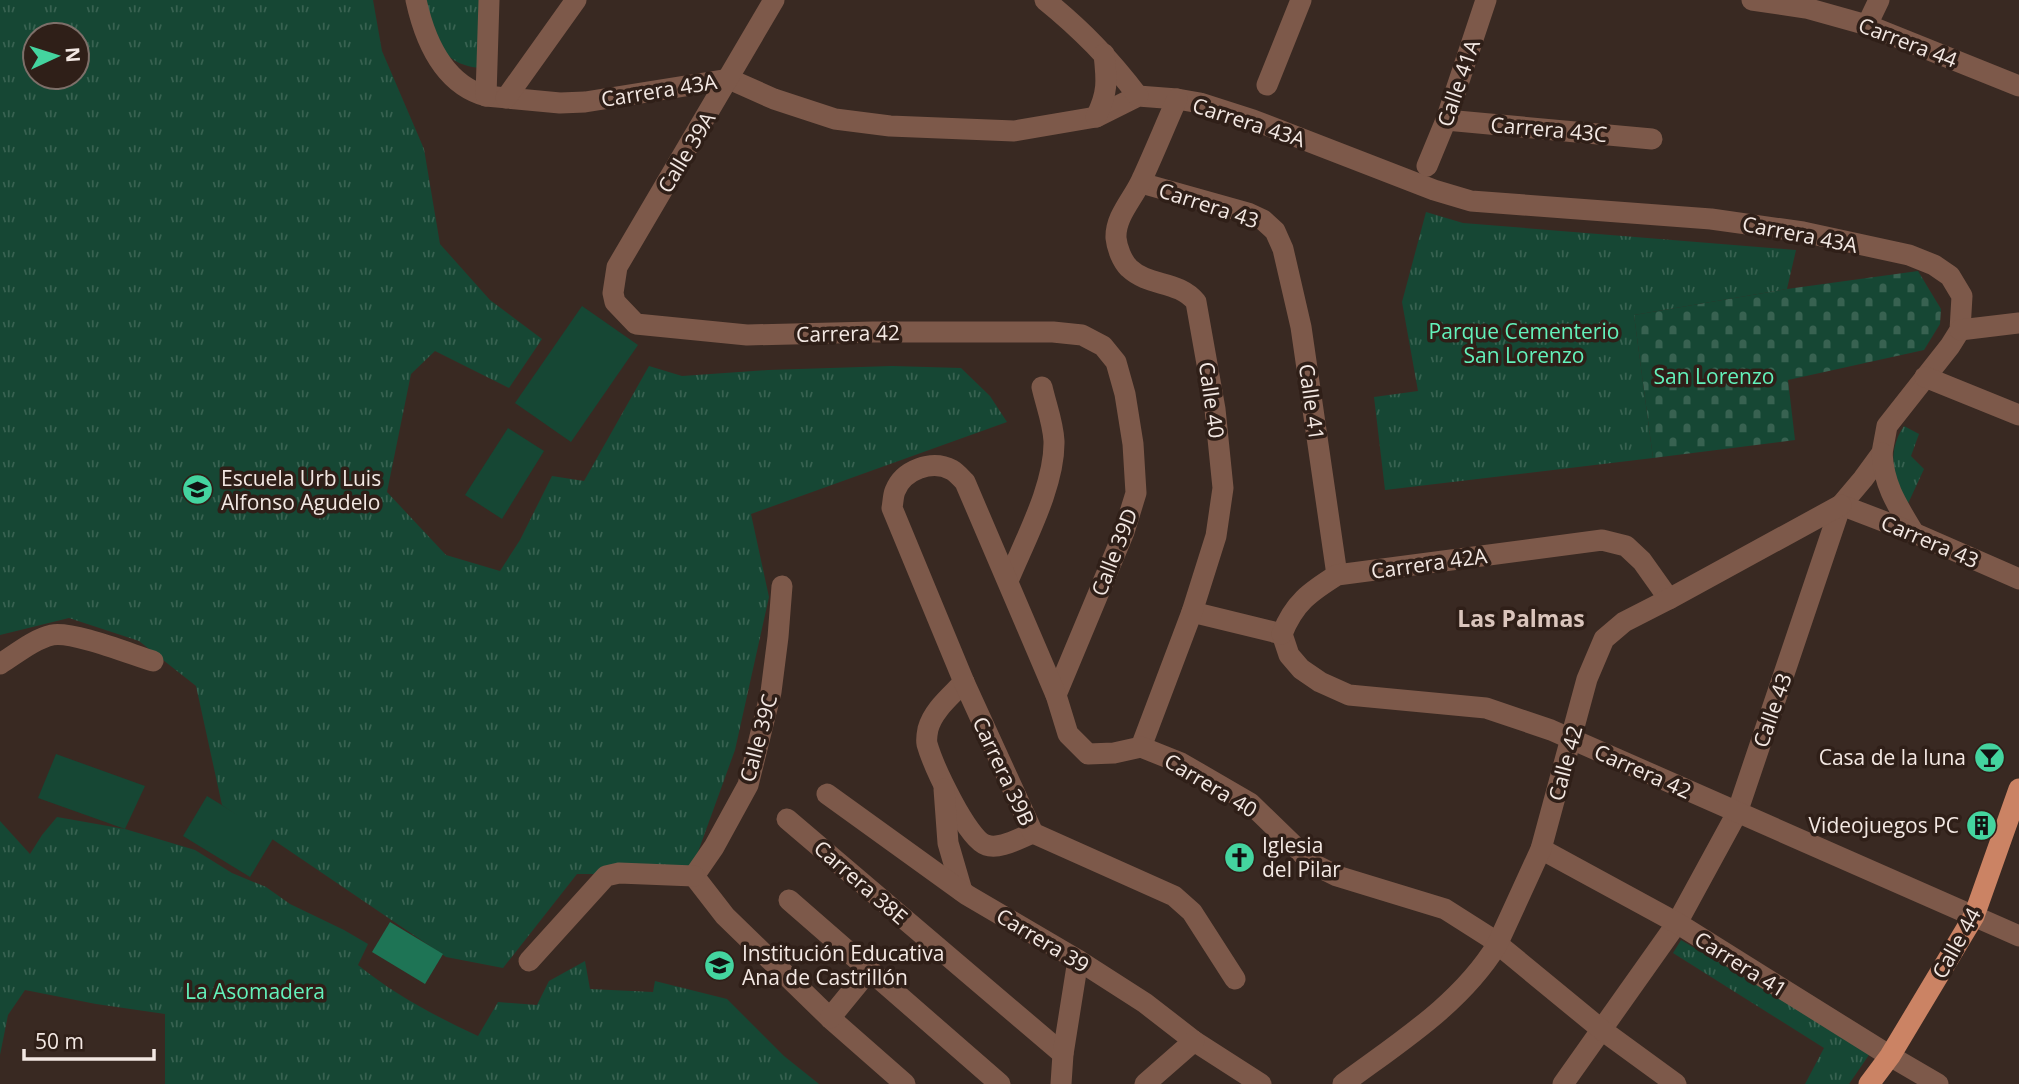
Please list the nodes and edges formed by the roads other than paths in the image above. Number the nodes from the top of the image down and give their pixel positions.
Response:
1 (489, 0) edge
2 (576, 0) edge
3 (774, 0) edge
4 (1045, 0) edge
5 (1301, 0) edge
6 (1486, 0) edge
7 (1752, 0) edge
8 (1879, 0) edge
9 (415, 2) edge
10 (1867, 25) junction
11 (1104, 54) junction
12 (729, 79) junction
13 (1267, 85) dead end
14 (2019, 86) edge
15 (1138, 96) junction
16 (496, 97) junction
17 (1177, 99) junction
18 (1096, 117) junction
19 (1446, 120) junction
20 (1652, 139) dead end
21 (1427, 166) dead end
22 (1141, 183) junction
23 (1275, 231) joint
24 (617, 267) joint
25 (2019, 323) edge
26 (1960, 330) junction
27 (1116, 362) joint
28 (1925, 377) junction
29 (1042, 387) dead end
30 (2019, 415) edge
31 (1882, 453) junction
32 (1841, 505) junction
33 (892, 508) joint
34 (1914, 533) junction
35 (1337, 575) junction
36 (2019, 579) edge
37 (1008, 581) junction
38 (782, 586) dead end
39 (1669, 599) junction
40 (1192, 612) junction
41 (1282, 634) junction
42 (153, 661) dead end
43 (0, 664) edge
44 (964, 682) junction
45 (1056, 695) junction
46 (1571, 740) junction
47 (1141, 747) junction
48 (944, 787) junction
49 (2019, 789) edge
50 (827, 794) dead end
51 (1737, 813) junction
52 (788, 819) dead end
53 (1032, 833) junction
54 (1541, 849) junction
55 (694, 876) junction
56 (962, 891) junction
57 (789, 900) dead end
58 (1974, 916) junction
59 (1677, 923) junction
60 (2019, 936) edge
61 (1497, 945) junction
62 (1078, 960) junction
63 (529, 961) dead end
64 (870, 969) junction
65 (1235, 979) dead end
66 (830, 1018) junction
67 (1602, 1030) junction
68 (1194, 1041) junction
69 (1063, 1054) junction
70 (1891, 1056) junction
71 (905, 1084) edge
72 (1000, 1084) edge
73 (1060, 1084) edge
74 (1144, 1084) edge
75 (1261, 1084) edge
76 (1343, 1084) edge
77 (1563, 1084) edge
78 (1676, 1084) edge
79 (1869, 1084) edge
80 (1938, 1084) edge

1 - 16 street
2 - 16 street
3 - 12 street, Calle 39A
4 - 11 street
5 - 13 street
6 - 19 street, Calle 41A
7 - 10 street, Carrera 44
8 - 10 street
9 - 16 street
10 - 14 street, Carrera 44
11 - 15 street
11 - 18 street
12 - 16 street, Carrera 43A
12 - 18 street, Carrera 43A
12 - 24 street, Calle 39A
15 - 17 street, Carrera 43A
15 - 18 street, Carrera 43A
17 - 22 street, Calle 40
17 - 26 street, Carrera 43A
19 - 20 street, Carrera 43C
19 - 21 street, Calle 41A
22 - 23 street, Carrera 43
22 - 40 street, Calle 40
23 - 35 street, Calle 41
24 - 27 street, Carrera 42
25 - 26 street
26 - 28 street, Calle 43
27 - 45 street, Calle 39D
28 - 30 street
28 - 31 street, Calle 43
29 - 37 street
31 - 32 street, Calle 43
31 - 34 street
32 - 34 street, Carrera 43
32 - 39 street, Calle 42
32 - 51 street, Calle 43
33 - 37 street, Carrera 40
33 - 44 street, Carrera 39B
34 - 36 street, Carrera 43
35 - 39 street, Carrera 42A
35 - 41 street, Carrera 42A
37 - 45 street, Carrera 40
38 - 55 street, Calle 39C
39 - 46 street, Calle 42
40 - 41 street
40 - 47 street, Calle 40
41 - 46 street, Carrera 42
42 - 43 street
44 - 48 street
44 - 53 street, Carrera 39B
45 - 47 street, Carrera 40
46 - 51 street, Carrera 42
46 - 54 street, Calle 42
47 - 61 street, Carrera 40
48 - 53 street
48 - 56 street
49 - 58 main road, Calle 44
50 - 56 street, Carrera 39
51 - 58 street, Carrera 42
51 - 59 street, Calle 43
52 - 69 street, Carrera 38E
53 - 65 street, Carrera 39B
54 - 59 street, Carrera 41
54 - 61 street, Calle 42
55 - 63 street
55 - 66 street
56 - 62 street, Carrera 39
57 - 64 street
58 - 60 street, Carrera 42
58 - 70 main road, Calle 44
59 - 67 street, Calle 43
59 - 70 street, Carrera 41
61 - 67 street, Carrera 40
61 - 76 street, Calle 42
62 - 68 street, Carrera 39
62 - 69 street
64 - 66 street
64 - 72 street
66 - 71 street
67 - 77 street, Calle 43
67 - 78 street, Carrera 40
68 - 74 street
68 - 75 street, Carrera 39
69 - 73 street
70 - 79 main road, Calle 44
70 - 80 street, Carrera 41

